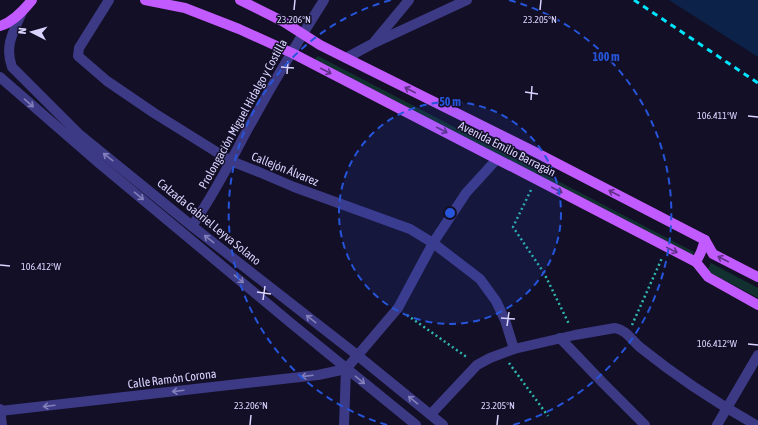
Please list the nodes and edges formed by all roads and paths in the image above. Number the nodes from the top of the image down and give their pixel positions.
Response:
1 (32, 0) edge
2 (109, 0) edge
3 (145, 0) edge
4 (240, 0) edge
5 (324, 0) edge
6 (409, 0) edge
7 (467, 0) edge
8 (22, 12) junction
9 (0, 26) edge
10 (302, 34) junction
11 (372, 44) junction
12 (292, 53) junction
13 (346, 58) junction
14 (0, 77) edge
15 (497, 159) junction
16 (231, 161) junction
17 (536, 179) junction
18 (192, 226) junction
19 (705, 240) junction
20 (433, 243) junction
21 (666, 248) junction
22 (696, 262) junction
23 (758, 277) edge
24 (758, 305) edge
25 (398, 308) junction
26 (628, 334) junction
27 (575, 335) junction
28 (560, 338) junction
29 (514, 349) junction
30 (502, 353) junction
31 (357, 355) junction
32 (758, 355) edge
33 (477, 365) junction
34 (346, 369) junction
35 (727, 409) junction
36 (0, 411) edge
37 (431, 414) junction
38 (548, 416) dead end
39 (2, 425) edge
40 (344, 425) edge
41 (416, 425) edge
42 (443, 425) edge
43 (645, 425) edge
44 (717, 425) edge
45 (756, 425) edge

1 - 8 main road, Calzada Gabriel Leyva Solano
2 - 16 street, Callejón Álvarez
3 - 12 main road, Avenida Emilio Barragán
4 - 10 main road, Avenida Emilio Barragán
5 - 10 street, Prolongación Miguel Hidalgo y Costilla
6 - 11 street
7 - 11 street
8 - 9 main road, Calzada Gabriel Leyva Solano
18 -> 8 street, Calzada Gabriel Leyva Solano
10 - 12 street, Prolongación Miguel Hidalgo y Costilla
10 - 13 main road, Avenida Emilio Barragán
11 - 13 street
12 -> 15 main road, Avenida Emilio Barragán
12 - 16 street, Prolongación Miguel Hidalgo y Costilla
19 -> 13 main road, Avenida Emilio Barragán
14 -> 34 street, Calzada Gabriel Leyva Solano
15 - 17 main road, Avenida Emilio Barragán
15 - 20 street
16 - 18 street, Prolongación Miguel Hidalgo y Costilla
16 - 20 street, Callejón Álvarez
17 -> 21 main road, Avenida Emilio Barragán
17 - 27 path
31 -> 18 street, Calzada Gabriel Leyva Solano
19 - 22 main road
23 -> 19 main road, Avenida Emilio Barragán
20 - 25 street
20 - 29 street, Callejón Álvarez
21 -> 22 main road, Avenida Emilio Barragán
21 - 26 path
22 - 24 main road, Avenida Emilio Barragán
25 - 31 street
25 - 33 path
26 - 27 street
26 - 35 street
27 - 28 street
28 - 29 street
28 - 43 street
29 - 30 street
30 - 33 street
30 - 38 path
31 - 34 street
37 -> 31 street, Calzada Gabriel Leyva Solano
32 - 35 street
33 - 37 street
34 -> 36 street, Calle Ramón Corona
34 - 40 street
34 -> 41 street, Calzada Gabriel Leyva Solano
35 - 44 street
35 - 45 street
36 - 39 street
37 - 42 street, Calzada Gabriel Leyva Solano

